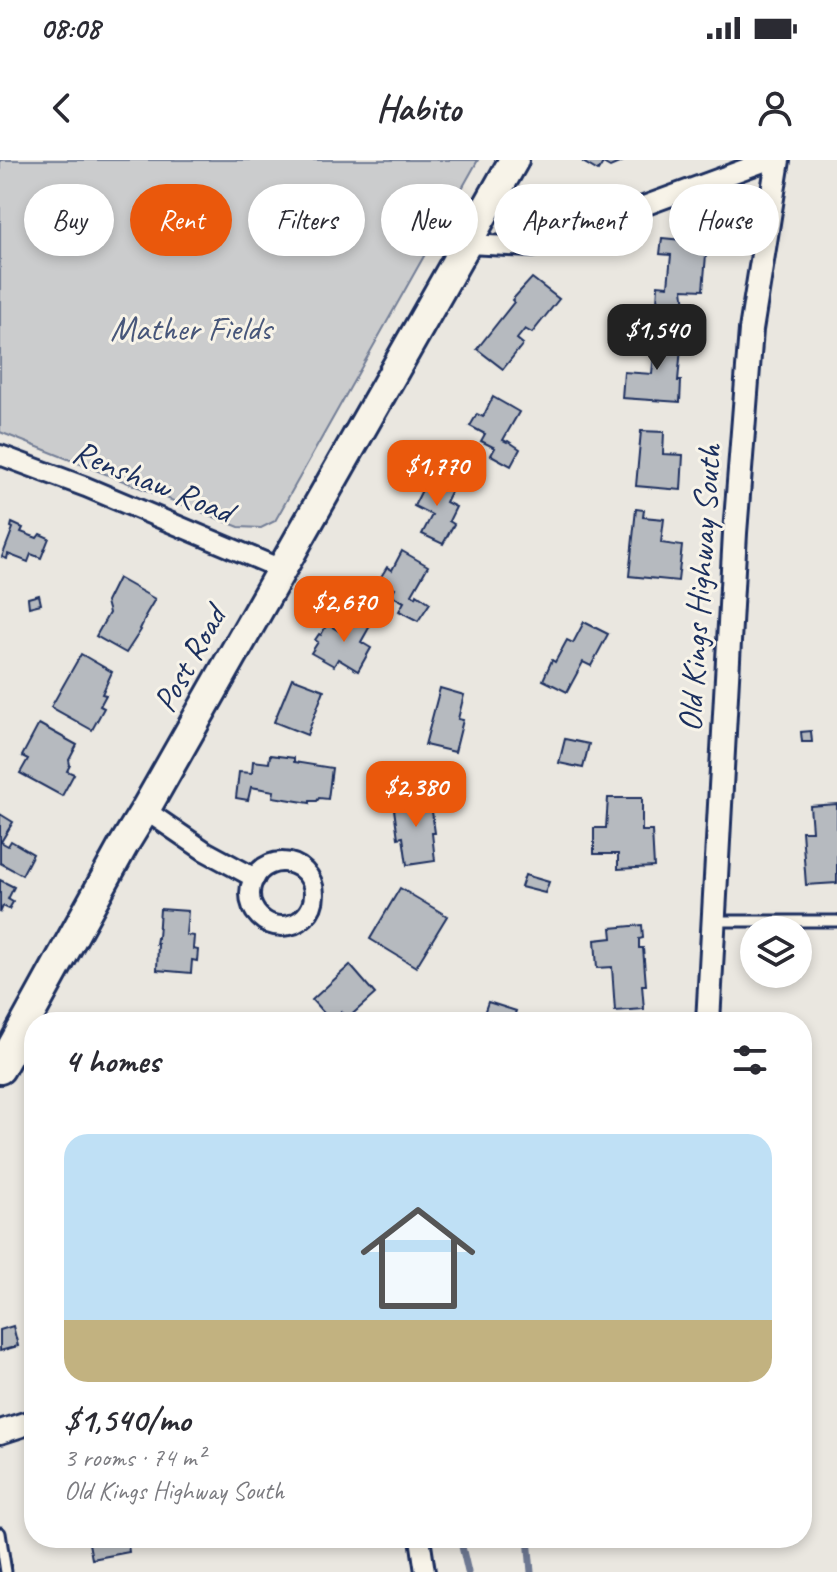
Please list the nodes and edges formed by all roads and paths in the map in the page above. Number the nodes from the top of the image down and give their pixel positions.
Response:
1 (514, 160) edge
2 (769, 160) edge
3 (778, 160) edge
4 (478, 224) edge
5 (478, 245) edge
6 (460, 256) edge
7 (0, 455) edge
8 (281, 569) junction
9 (145, 810) junction
10 (255, 878) dead end
11 (713, 921) junction
12 (837, 921) edge
13 (31, 1012) edge
14 (708, 1012) edge
15 (24, 1024) edge
16 (0, 1068) edge
17 (24, 1424) edge
18 (0, 1432) edge
19 (0, 1533) edge
20 (421, 1548) edge
21 (6, 1572) edge
22 (425, 1572) edge

1 - 4 main road, Post Road
2 - 5 street
3 - 11 street, Old Kings Highway South
6 - 8 main road, Post Road
7 - 8 street, Renshaw Road
8 - 9 main road, Post Road
9 - 10 street
9 - 13 main road, Post Road
11 - 12 lane
11 - 14 street, Old Kings Highway South
15 - 16 main road, Post Road
17 - 18 street
19 - 21 lane
20 - 22 street

